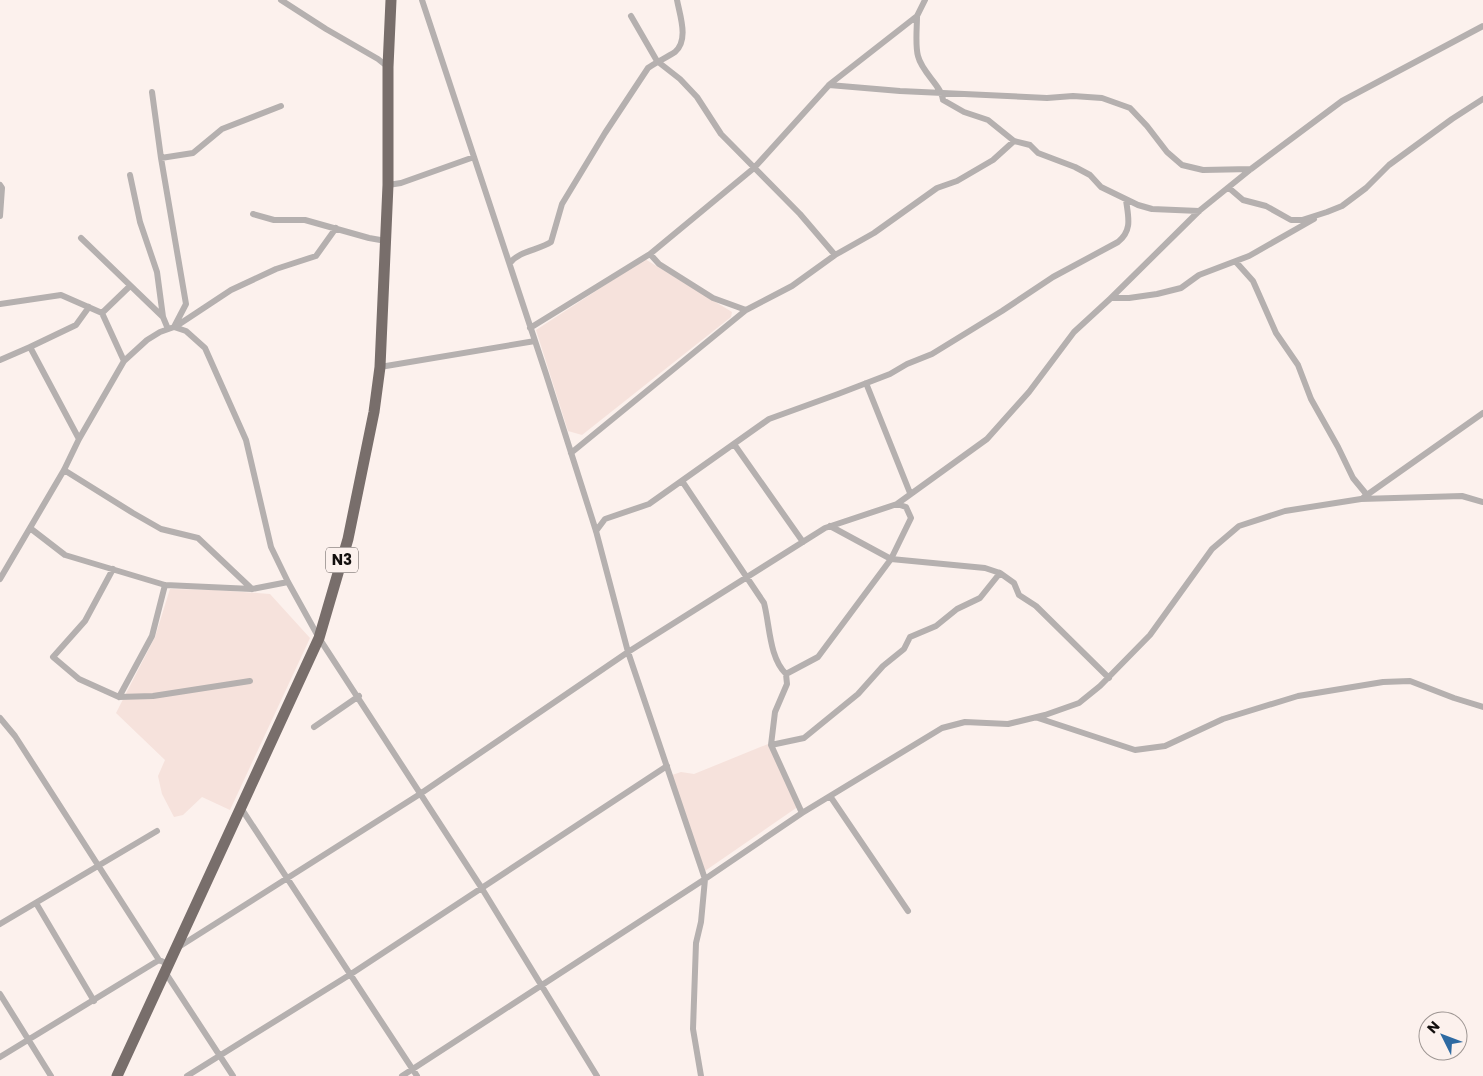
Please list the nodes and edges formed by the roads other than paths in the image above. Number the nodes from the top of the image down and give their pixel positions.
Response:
1 (280, 0) edge
2 (390, 0) edge
3 (422, 0) edge
4 (677, 0) edge
5 (925, 0) edge
6 (631, 16) dead end
7 (917, 16) junction
8 (1483, 26) edge
9 (657, 61) junction
10 (388, 66) junction
11 (829, 85) junction
12 (152, 92) dead end
13 (943, 93) junction
14 (1483, 99) edge
15 (281, 106) dead end
16 (1014, 141) junction
17 (474, 157) junction
18 (161, 158) junction
19 (754, 168) junction
20 (1251, 169) junction
21 (130, 175) dead end
22 (0, 185) edge
23 (388, 185) junction
24 (1229, 188) junction
25 (1126, 200) junction
26 (1199, 211) junction
27 (1327, 212) junction
28 (253, 214) dead end
29 (0, 216) edge
30 (336, 228) junction
31 (81, 238) dead end
32 (386, 241) junction
33 (650, 254) junction
34 (835, 255) junction
35 (1236, 262) junction
36 (510, 263) junction
37 (130, 286) junction
38 (1112, 298) junction
39 (0, 304) edge
40 (89, 307) junction
41 (746, 310) junction
42 (102, 312) junction
43 (163, 317) junction
44 (171, 328) junction
45 (530, 328) junction
46 (535, 341) junction
47 (30, 347) junction
48 (0, 360) edge
49 (124, 361) junction
50 (380, 367) junction
51 (866, 384) junction
52 (1483, 412) edge
53 (79, 438) junction
54 (734, 444) junction
55 (571, 453) junction
56 (64, 470) junction
57 (682, 480) junction
58 (910, 493) junction
59 (1368, 495) junction
60 (1361, 499) junction
61 (1483, 502) edge
62 (897, 504) junction
63 (830, 526) junction
64 (30, 528) junction
65 (596, 532) junction
66 (803, 542) junction
67 (891, 559) junction
68 (113, 569) junction
69 (1000, 573) junction
70 (748, 578) junction
71 (0, 579) edge
72 (288, 582) junction
73 (165, 585) junction
74 (252, 589) junction
75 (319, 638) junction
76 (628, 652) junction
77 (786, 674) junction
78 (1109, 678) junction
79 (250, 681) dead end
80 (359, 696) junction
81 (120, 697) junction
82 (1483, 707) edge
83 (1037, 717) junction
84 (0, 718) edge
85 (314, 727) dead end
86 (771, 746) junction
87 (667, 766) junction
88 (420, 794) junction
89 (830, 796) junction
90 (241, 808) junction
91 (802, 813) junction
92 (157, 831) dead end
93 (98, 866) junction
94 (286, 878) junction
95 (705, 879) junction
96 (481, 887) junction
97 (36, 903) junction
98 (908, 911) dead end
99 (0, 924) edge
100 (177, 948) junction
101 (164, 965) junction
102 (351, 974) junction
103 (541, 986) junction
104 (0, 994) edge
105 (94, 1000) junction
106 (29, 1040) junction
107 (219, 1056) junction
108 (0, 1057) edge
109 (412, 1069) junction
110 (51, 1076) edge
111 (117, 1076) edge
112 (187, 1076) edge
113 (233, 1076) edge
114 (402, 1076) edge
115 (417, 1076) edge
116 (597, 1076) edge
117 (701, 1076) edge

1 - 10 street
2 - 10 highway, N3
3 - 17 street
4 - 9 street
5 - 7 street
6 - 9 street
7 - 11 street
7 - 13 street
8 - 20 street
9 - 19 street
9 - 36 street
10 - 23 highway, N3
11 - 13 street
11 - 19 street
12 - 18 street
13 - 16 street
13 - 20 street
14 - 27 street
15 - 18 street
16 - 25 street
16 - 34 street
17 - 23 street
17 - 36 street
18 - 44 street
19 - 33 street
19 - 34 street
20 - 24 street
21 - 43 street
22 - 29 street
23 - 32 highway, N3
24 - 26 street
24 - 27 street
25 - 26 street
25 - 51 street
26 - 38 street
27 - 35 street
28 - 30 street
30 - 32 street
30 - 44 street
31 - 37 street
32 - 50 highway, N3
33 - 41 street
33 - 45 street
34 - 41 street
35 - 38 street
35 - 59 street
36 - 45 street
37 - 42 street
37 - 43 street
38 - 58 street
39 - 40 street
40 - 42 street
40 - 47 street
41 - 55 street
42 - 49 street
43 - 44 street
44 - 49 street
44 - 72 street
45 - 46 street
46 - 50 street
46 - 55 street
47 - 48 street
47 - 53 street
49 - 53 street
50 - 75 highway, N3
51 - 54 street
51 - 58 street
52 - 59 street
53 - 56 street
54 - 57 street
54 - 66 street
55 - 65 street
56 - 64 street
56 - 74 street
57 - 65 street
57 - 70 street
58 - 62 street
59 - 60 street
60 - 61 street
60 - 78 street
62 - 63 street
62 - 67 street
63 - 66 street
63 - 67 street
64 - 68 street
64 - 71 street
65 - 76 street
66 - 70 street
67 - 69 street
67 - 77 street
68 - 73 street
68 - 81 street
69 - 78 street
69 - 86 street
70 - 76 street
70 - 77 street
72 - 74 street
72 - 75 street
73 - 74 street
73 - 81 street
75 - 80 street
75 - 90 highway, N3
76 - 87 street
76 - 88 street
77 - 86 street
78 - 83 street
79 - 81 street
80 - 85 street
80 - 88 street
82 - 83 street
83 - 89 street
84 - 93 street
86 - 91 street
87 - 95 street
87 - 96 street
88 - 94 street
88 - 96 street
89 - 91 street
89 - 98 street
90 - 94 street
90 - 100 highway, N3
91 - 95 street
92 - 93 street
93 - 97 street
93 - 101 street
94 - 100 street
94 - 102 street
95 - 103 street
95 - 117 street
96 - 102 street
96 - 103 street
97 - 99 street
97 - 105 street
100 - 101 highway, N3
101 - 105 street
101 - 107 street
101 - 111 highway, N3
102 - 107 street
102 - 109 street
103 - 109 street
103 - 116 street
104 - 106 street
105 - 106 street
106 - 108 street
106 - 110 street
107 - 112 street
107 - 113 street
109 - 114 street
109 - 115 street

